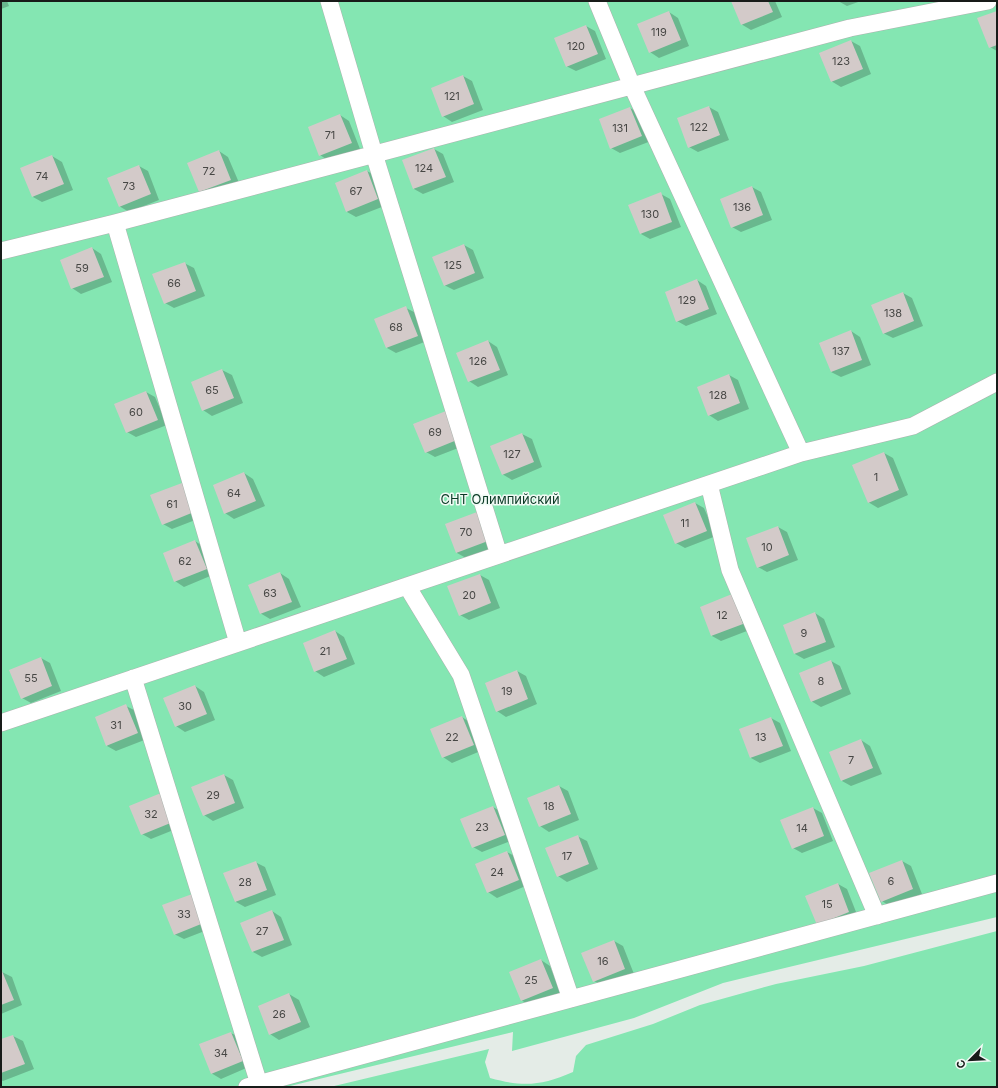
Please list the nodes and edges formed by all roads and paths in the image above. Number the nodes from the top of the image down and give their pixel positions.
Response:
1 (329, 1) edge
2 (597, 1) edge
3 (988, 1) edge
4 (632, 86) junction
5 (374, 154) junction
6 (115, 223) junction
7 (1, 251) edge
8 (997, 382) edge
9 (801, 453) junction
10 (710, 484) junction
11 (499, 555) junction
12 (406, 586) junction
13 (238, 643) junction
14 (132, 678) junction
15 (1, 723) edge
16 (997, 883) edge
17 (877, 916) junction
18 (571, 999) junction
19 (253, 1085) edge

1 - 5 lane
2 - 4 lane
3 - 4 lane
4 - 5 lane
4 - 9 lane
5 - 6 lane
5 - 11 lane
6 - 7 lane
6 - 13 lane
8 - 9 lane
9 - 10 lane
10 - 11 lane
10 - 17 lane
11 - 12 lane
12 - 13 lane
12 - 18 lane
13 - 14 lane
14 - 15 lane
14 - 19 lane
16 - 17 lane
17 - 18 lane
18 - 19 lane

